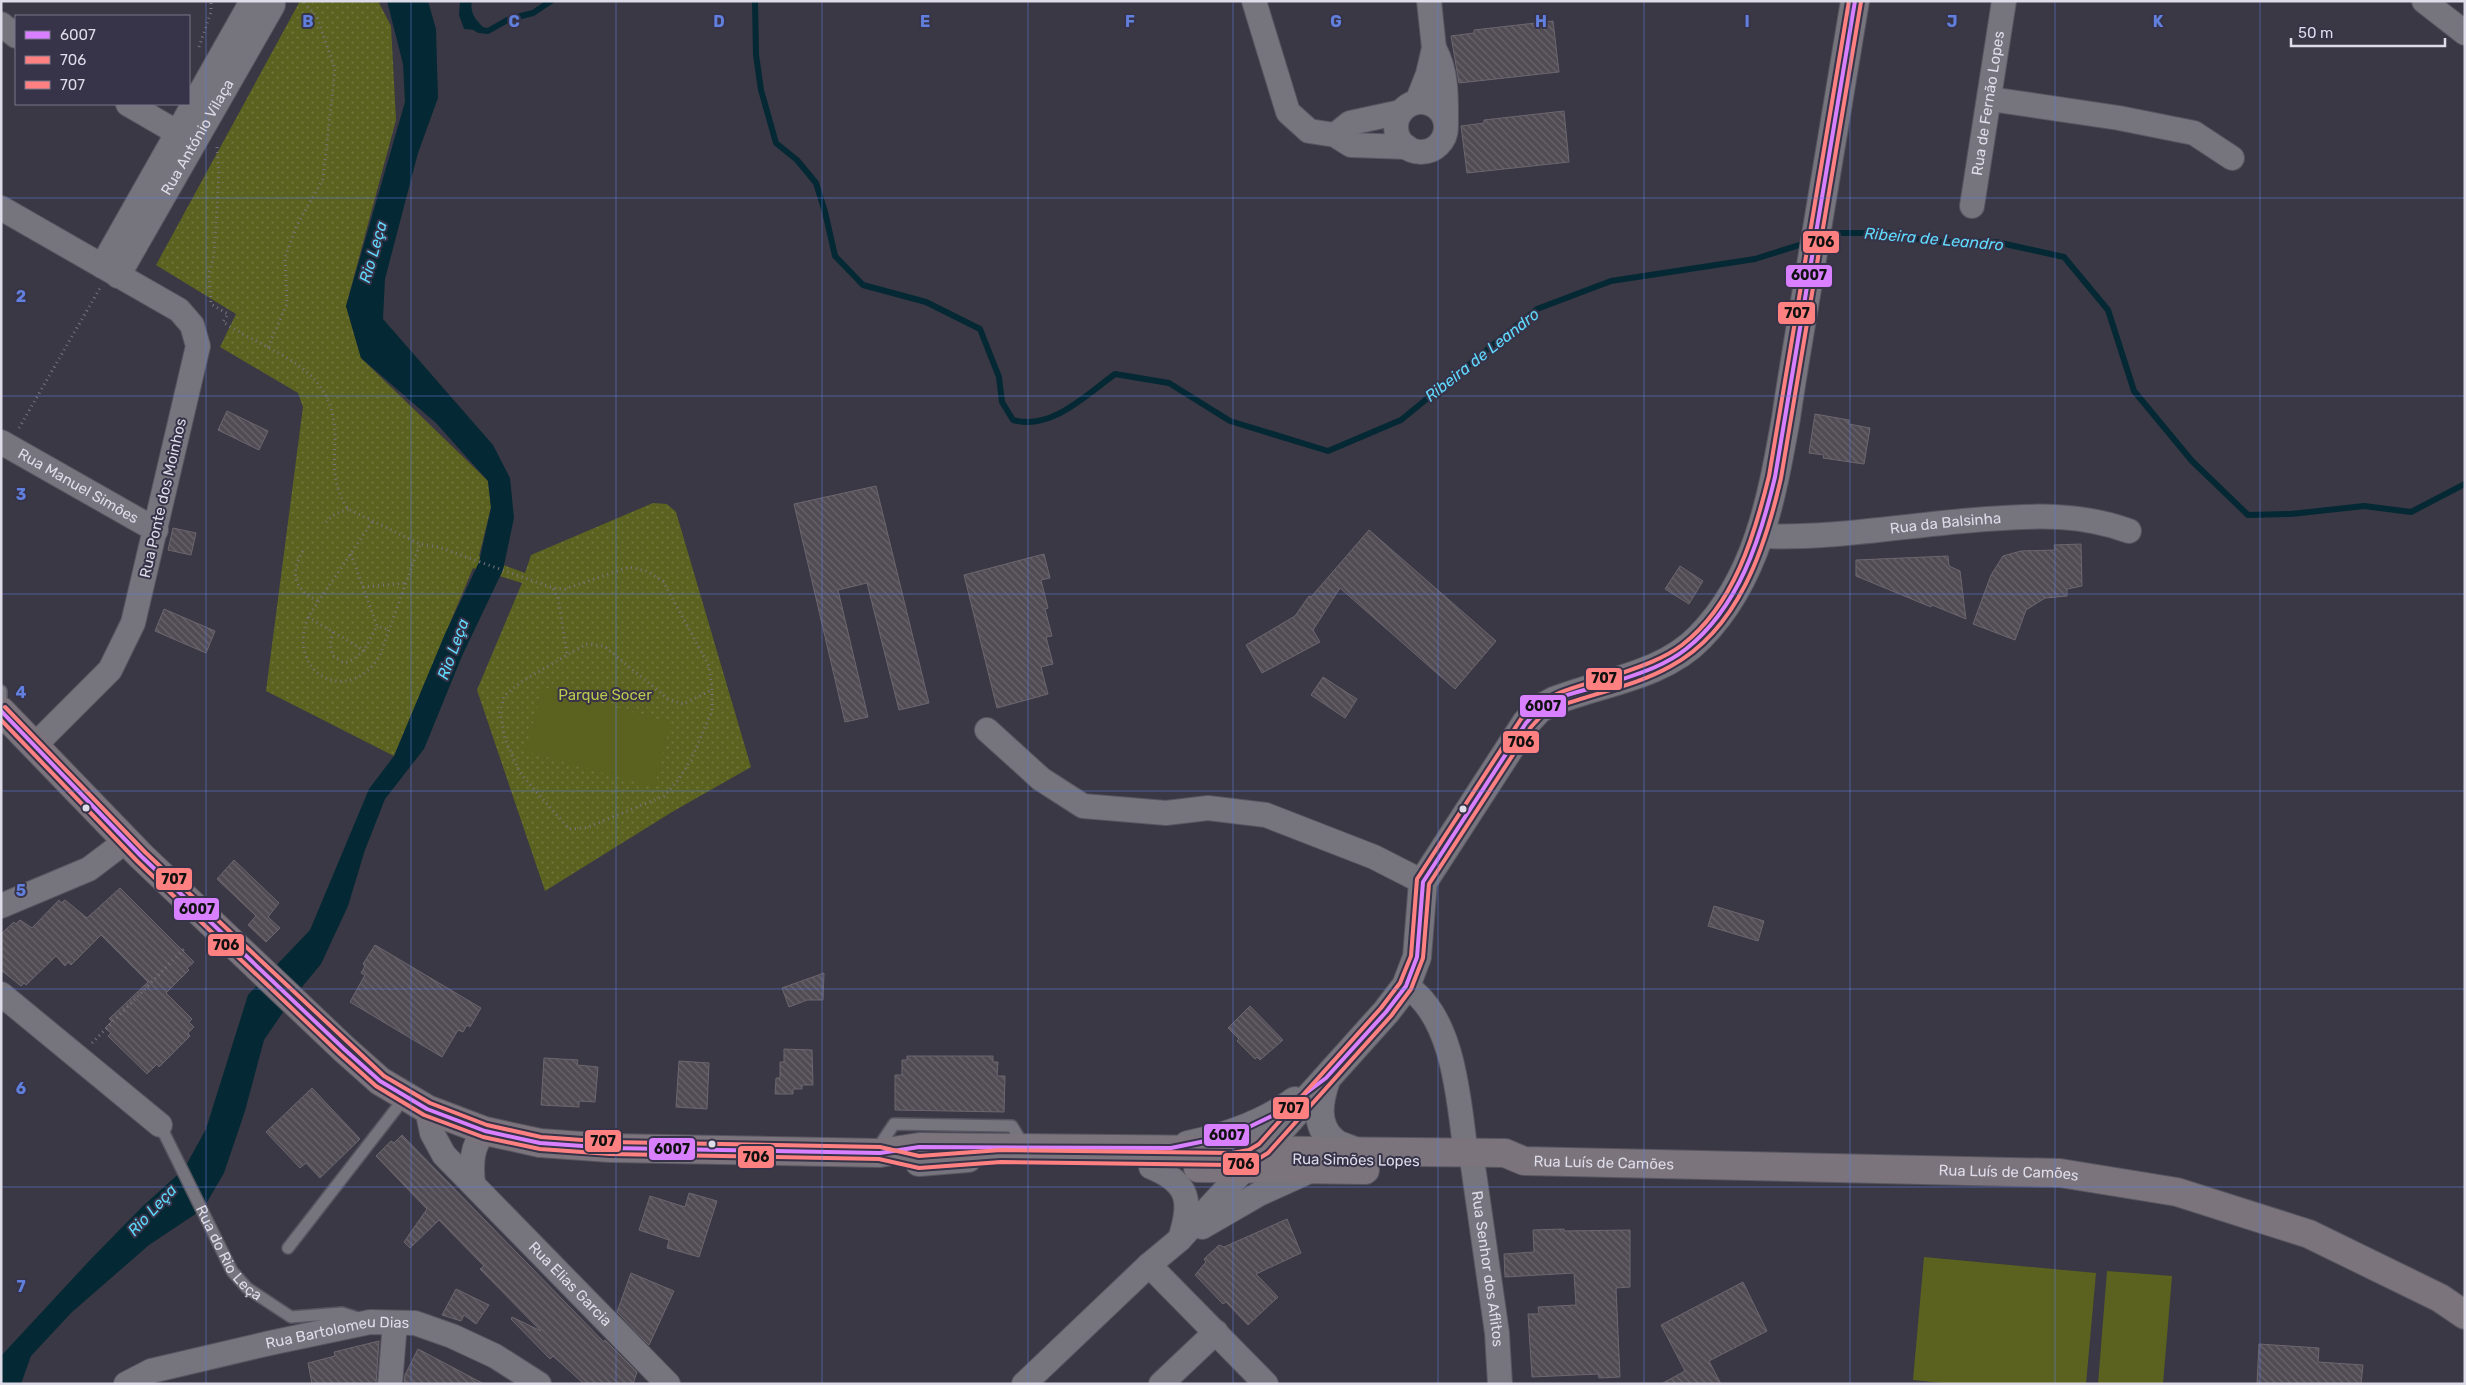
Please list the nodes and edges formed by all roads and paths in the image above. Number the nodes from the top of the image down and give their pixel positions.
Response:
1 (211, 1) edge
2 (252, 1) edge
3 (266, 1) edge
4 (303, 1) edge
5 (1254, 1) edge
6 (1429, 1) edge
7 (1854, 1) edge
8 (2004, 1) edge
9 (2424, 1) edge
10 (1, 24) edge
11 (2465, 33) edge
12 (15, 35) edge
13 (1434, 48) junction
14 (196, 54) dead end
15 (1990, 99) junction
16 (130, 105) edge
17 (1409, 107) junction
18 (208, 120) junction
19 (1446, 123) junction
20 (178, 133) junction
21 (1335, 135) junction
22 (1407, 147) junction
23 (2232, 158) dead end
24 (1972, 206) dead end
25 (1, 208) edge
26 (110, 271) junction
27 (268, 347) junction
28 (5, 444) edge
29 (348, 509) junction
30 (326, 522) dead end
31 (372, 522) junction
32 (156, 530) junction
33 (2129, 531) dead end
34 (1761, 536) junction
35 (420, 544) junction
36 (303, 551) dead end
37 (350, 554) junction
38 (406, 584) junction
39 (362, 587) junction
40 (553, 588) junction
41 (318, 601) junction
42 (308, 617) junction
43 (376, 626) junction
44 (389, 630) junction
45 (333, 632) junction
46 (365, 651) junction
47 (567, 655) junction
48 (1, 690) edge
49 (712, 690) junction
50 (1, 700) edge
51 (1, 712) edge
52 (987, 730) dead end
53 (35, 745) junction
54 (126, 841) junction
55 (1424, 882) junction
56 (1, 906) edge
57 (184, 948) dead end
58 (1406, 986) junction
59 (1, 994) edge
60 (78, 1057) junction
61 (1326, 1078) junction
62 (416, 1103) junction
63 (160, 1125) joint
64 (485, 1131) junction
65 (1171, 1148) junction
66 (1354, 1151) junction
67 (878, 1153) junction
68 (1469, 1154) junction
69 (1260, 1160) junction
70 (919, 1162) junction
71 (1151, 1167) junction
72 (473, 1184) junction
73 (1179, 1240) junction
74 (288, 1248) dead end
75 (1149, 1265) junction
76 (2465, 1315) edge
77 (370, 1322) junction
78 (395, 1323) junction
79 (1216, 1332) junction
80 (126, 1384) edge
81 (390, 1384) edge
82 (539, 1384) edge
83 (668, 1384) edge
84 (1024, 1384) edge
85 (1161, 1384) edge
86 (1266, 1384) edge
87 (1500, 1384) edge

1 - 14 path
2 - 20 street, Rua António Vilaça
3 - 18 street, Rua António Vilaça
4 - 27 path
5 - 21 street
6 - 13 street
7 - 34 street, Rua Simões Lopes
8 - 15 street, Rua de Fernão Lopes
9 - 11 street
10 - 12 street
13 - 17 street
13 - 19 street
15 - 23 street
15 - 24 street, Rua de Fernão Lopes
16 - 20 street
17 - 19 street
17 - 21 street
17 - 22 street
18 - 26 street, Rua António Vilaça
18 - 27 path
19 - 22 street
20 - 26 street, Rua António Vilaça
21 - 22 street
25 - 26 street, Rua Ponte dos Moinhos
26 - 28 path
26 - 32 street, Rua Ponte dos Moinhos
27 - 29 path
28 - 32 street, Rua Manuel Simões
29 - 30 path
29 - 31 path
31 - 35 path
31 - 37 path
32 - 53 street, Rua Ponte dos Moinhos
33 - 34 street, Rua da Balsinha
34 - 55 street, Rua Simões Lopes
35 - 38 path
35 - 40 path
36 - 41 path
37 - 39 path
37 - 41 path
38 - 39 path
38 - 44 path
39 - 43 path
40 - 47 path
40 - 49 path
41 - 42 path
42 - 44 path
42 - 45 path
43 - 44 path
43 - 46 path
45 - 46 path
45 - 46 path
47 - 49 path
47 - 49 path
48 - 50 lane
51 - 53 main road
52 - 55 street
53 - 54 main road
54 - 56 street
54 - 62 main road
55 - 58 street, Rua Simões Lopes
57 - 60 path
58 - 61 street, Rua Simões Lopes
58 - 68 street, Rua Senhor dos Aflitos
59 - 60 street, Rua do Rio Leça
60 - 63 street, Rua do Rio Leça
61 - 65 street, Rua Simões Lopes
61 - 66 street, Rua Simões Lopes
61 - 69 street, Rua Simões Lopes
62 - 64 main road, Rua Luís de Camões
62 - 72 street, Rua Elias Garcia
62 - 74 lane
63 - 77 lane, Rua do Rio Leça
64 - 67 main road, Rua Luís de Camões
64 - 72 street
65 - 67 main road, Rua Luís de Camões
65 - 69 main road, Rua Luís de Camões
66 - 68 main road, Rua Luís de Camões
66 - 69 main road, Rua Luís de Camões
67 - 70 main road, Rua Luís de Camões
68 - 69 main road, Rua Luís de Camões
68 - 69 street, Rua Simões Lopes
68 - 76 main road, Rua Luís de Camões
68 - 87 street, Rua Senhor dos Aflitos
69 - 70 street, Rua Simões Lopes
69 - 71 main road, Rua Luís de Camões
69 - 73 street, Rua Simões Lopes
69 - 73 street, Rua Simões Lopes
70 - 71 main road, Rua Luís de Camões
71 - 73 street
72 - 83 street, Rua Elias Garcia
73 - 75 street, Rua Simões Lopes
75 - 79 street
75 - 84 street, Rua Simões Lopes
77 - 78 street, Rua Bartolomeu Dias
77 - 80 street, Rua Bartolomeu Dias
78 - 81 street
78 - 82 street, Rua Bartolomeu Dias
79 - 85 street
79 - 86 street

